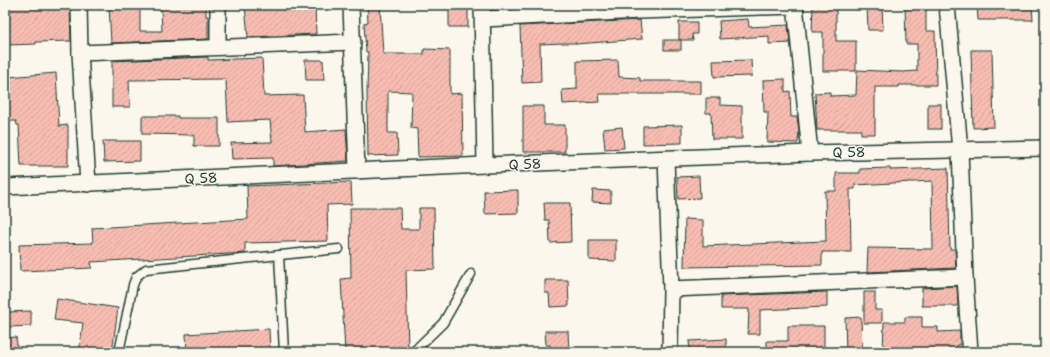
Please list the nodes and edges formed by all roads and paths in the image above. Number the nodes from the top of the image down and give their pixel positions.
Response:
1 (79, 5) edge
2 (218, 5) edge
3 (351, 5) edge
4 (795, 5) edge
5 (947, 5) edge
6 (640, 8) edge
7 (483, 12) edge
8 (353, 42) junction
9 (218, 47) junction
10 (80, 53) junction
11 (1045, 148) edge
12 (960, 150) junction
13 (810, 153) junction
14 (666, 159) junction
15 (485, 165) junction
16 (357, 171) junction
17 (88, 184) junction
18 (5, 187) edge
19 (339, 249) dead end
20 (279, 255) junction
21 (471, 274) dead end
22 (965, 277) junction
23 (671, 289) junction
24 (119, 352) edge
25 (284, 352) edge
26 (413, 352) edge
27 (670, 352) edge
28 (970, 352) edge

1 - 10 street
2 - 9 street
3 - 8 street
4 - 6 street
4 - 13 street
5 - 12 street
6 - 7 street
7 - 15 street
8 - 9 street
8 - 16 street
9 - 10 street
10 - 17 street
11 - 12 street, Q 58
12 - 13 street, Q 58
12 - 22 street
13 - 14 street, Q 58
14 - 15 street, Q 58
14 - 23 street
15 - 16 street, Q 58
16 - 17 street, Q 58
17 - 18 street, Q 58
19 - 20 lane
20 - 24 lane
20 - 25 lane
21 - 26 lane
22 - 23 street
22 - 28 street
23 - 27 street

